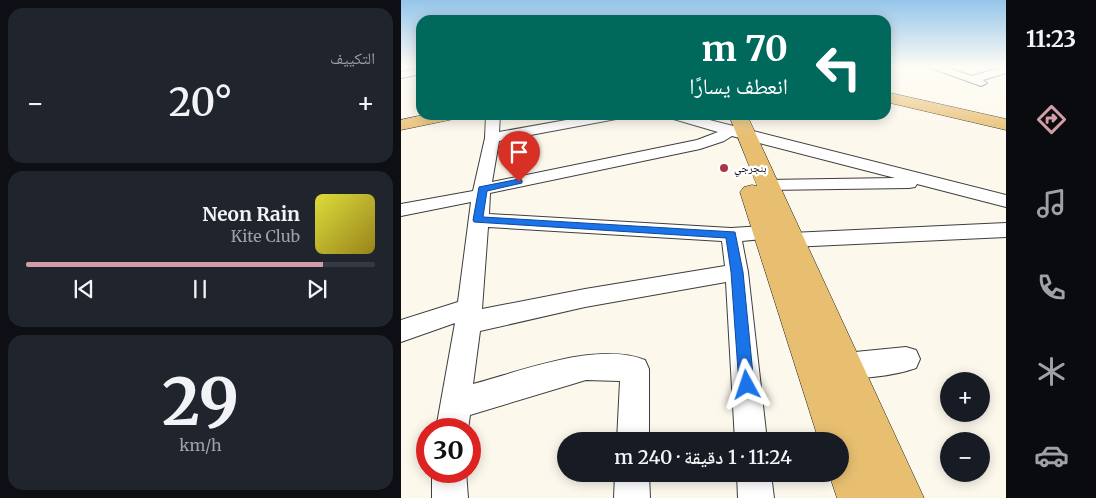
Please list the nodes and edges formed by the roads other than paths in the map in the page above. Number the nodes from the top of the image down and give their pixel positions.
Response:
1 (891, 98) edge
2 (416, 115) edge
3 (401, 118) edge
4 (421, 120) edge
5 (493, 120) edge
6 (589, 120) edge
7 (708, 120) edge
8 (401, 124) edge
9 (735, 124) edge
10 (1006, 125) edge
11 (493, 138) junction
12 (939, 183) junction
13 (767, 185) junction
14 (481, 192) junction
15 (1006, 201) edge
16 (401, 210) edge
17 (478, 220) junction
18 (1006, 230) edge
19 (731, 235) junction
20 (779, 237) junction
21 (737, 272) junction
22 (469, 316) junction
23 (401, 331) edge
24 (906, 359) dead end
25 (845, 366) junction
26 (454, 417) edge
27 (633, 432) edge
28 (750, 432) edge
29 (838, 432) edge
30 (849, 466) edge
31 (632, 482) edge
32 (755, 482) edge
33 (449, 483) edge
34 (450, 498) edge
35 (632, 498) edge
36 (756, 498) edge
37 (860, 498) edge
38 (901, 498) edge

1 - 10 main road
2 - 3 main road
4 - 8 main road
5 - 11 street
6 - 11 street
7 - 9 street
9 - 12 street
9 - 13 main road
9 - 14 street
9 - 20 main road
11 - 14 street
12 - 13 street
12 - 15 street
13 - 20 main road
14 - 16 street
14 - 17 street
17 - 19 street
17 - 22 street
18 - 20 street
19 - 20 street
19 - 21 street
20 - 25 main road
20 - 29 main road
21 - 22 street
21 - 28 street
22 - 23 street
22 - 26 street
24 - 25 street
25 - 38 main road
26 - 27 street
30 - 37 main road
31 - 35 street
32 - 36 street
33 - 34 street

